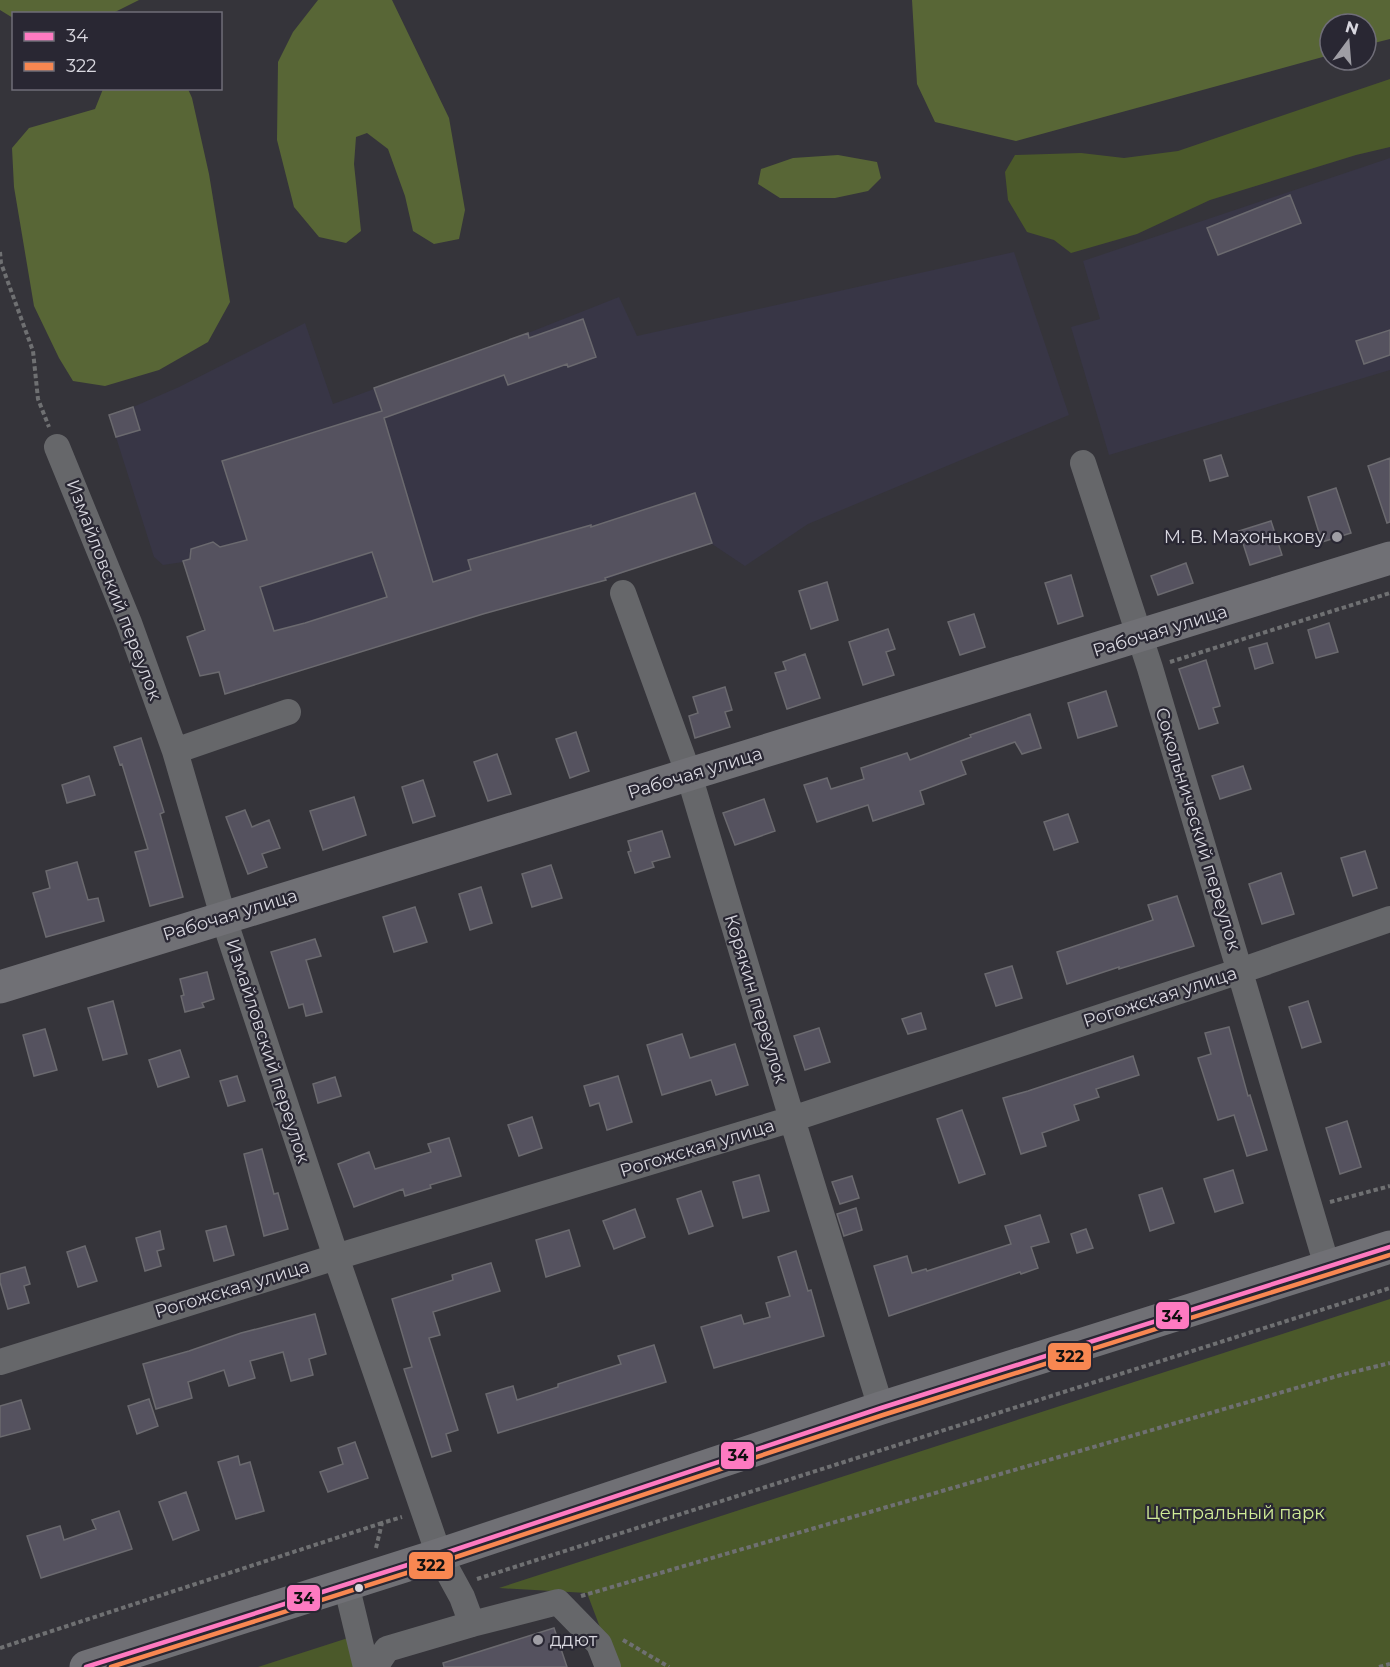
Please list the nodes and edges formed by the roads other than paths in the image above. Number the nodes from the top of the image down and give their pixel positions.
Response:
1 (57, 447) road end
2 (1083, 463) dead end
3 (1390, 558) edge
4 (623, 593) dead end
5 (1140, 637) junction
6 (288, 712) dead end
7 (176, 751) junction
8 (688, 775) junction
9 (223, 916) junction
10 (1390, 919) edge
11 (1240, 971) junction
12 (0, 987) edge
13 (792, 1119) junction
14 (1390, 1247) edge
15 (336, 1257) junction
16 (1328, 1266) junction
17 (0, 1362) edge
18 (881, 1408) junction
19 (439, 1555) junction
20 (346, 1584) junction
21 (472, 1624) junction
22 (86, 1667) edge
23 (366, 1667) edge
24 (375, 1667) edge
25 (608, 1667) edge

1 - 7 street, Измайловский переулок
2 - 5 street, Сокольнический переулок
3 - 5 main road, Рабочая улица
4 - 8 street, Корякин переулок
5 - 8 main road, Рабочая улица
5 - 11 street, Сокольнический переулок
6 - 7 street
7 - 9 street, Измайловский переулок
8 - 9 main road, Рабочая улица
8 - 13 street, Корякин переулок
9 - 12 main road, Рабочая улица
9 - 15 street, Измайловский переулок
10 - 11 street, Рогожская улица
11 - 13 street, Рогожская улица
11 - 16 street, Сокольнический переулок
13 - 15 street, Рогожская улица
13 - 18 street, Корякин переулок
14 - 16 main road
15 - 17 street, Рогожская улица
15 - 19 street, Измайловский переулок
16 - 18 main road
18 - 19 main road
19 - 20 main road
19 - 21 street, Измайловский переулок
20 - 22 main road
20 - 23 street
21 - 24 street
21 - 25 street

